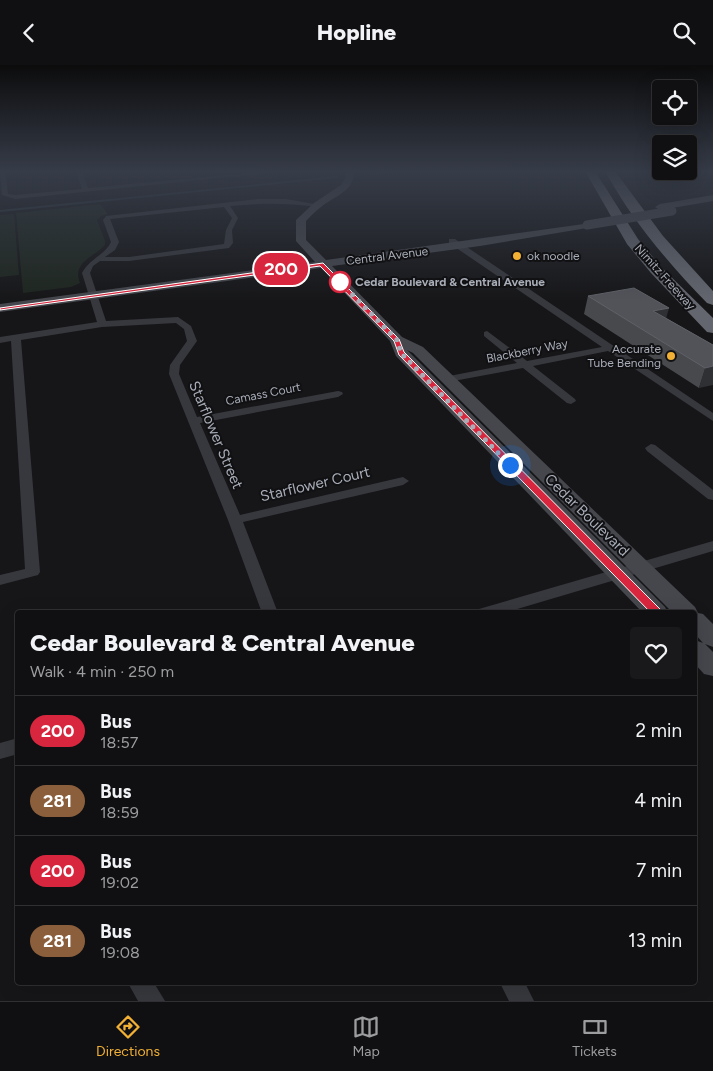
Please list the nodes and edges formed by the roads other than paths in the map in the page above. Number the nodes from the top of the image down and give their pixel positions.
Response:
1 (129, 215) edge
2 (233, 215) edge
3 (307, 215) edge
4 (610, 215) edge
5 (616, 215) edge
6 (640, 215) edge
7 (650, 215) edge
8 (456, 243) junction
9 (98, 259) junction
10 (318, 261) junction
11 (92, 292) junction
12 (0, 300) edge
13 (713, 300) edge
14 (0, 308) edge
15 (102, 325) junction
16 (713, 328) edge
17 (487, 333) dead end
18 (16, 338) junction
19 (0, 340) edge
20 (397, 340) junction
21 (610, 348) junction
22 (525, 365) junction
23 (448, 379) junction
24 (338, 394) dead end
25 (571, 401) dead end
26 (713, 418) edge
27 (193, 421) junction
28 (651, 448) dead end
29 (403, 481) dead end
30 (713, 496) edge
31 (235, 519) junction
32 (713, 546) edge
33 (641, 567) junction
34 (618, 574) junction
35 (0, 580) edge
36 (269, 610) edge
37 (494, 610) edge
38 (654, 610) edge
39 (684, 610) edge
40 (697, 622) edge
41 (713, 638) edge
42 (697, 651) edge
43 (713, 667) edge
44 (15, 747) edge
45 (0, 751) edge
46 (142, 985) edge
47 (513, 985) edge
48 (154, 1001) edge
49 (522, 1001) edge

1 - 9 street
2 - 9 street
3 - 10 main road, Cedar Boulevard
4 - 8 main road, Central Avenue
5 - 16 highway, Nimitz Freeway
6 - 13 highway, Nimitz Freeway
7 - 8 main road, Central Avenue, bridge
8 - 10 main road, Central Avenue
8 - 21 street
9 - 11 street
10 - 11 main road, Central Avenue
10 - 20 main road, Cedar Boulevard
11 - 12 main road, Central Avenue
11 - 14 main road, Central Avenue
11 - 15 street
15 - 18 street
15 - 27 street, Starflower Street
17 - 22 street
18 - 19 street
18 - 35 street
20 - 23 main road, Cedar Boulevard
20 - 34 main road, Cedar Boulevard
21 - 22 street, Blackberry Way
21 - 26 street
22 - 23 street, Blackberry Way
22 - 25 street
23 - 33 main road, Cedar Boulevard
24 - 27 street, Camass Court
27 - 31 street, Starflower Street
28 - 30 street
29 - 31 street, Starflower Court
31 - 36 street, Starflower Street
32 - 33 street
33 - 34 street
33 - 39 main road, Cedar Boulevard
34 - 37 street
34 - 38 main road, Cedar Boulevard
40 - 41 main road
42 - 43 main road
44 - 45 street
46 - 48 street
47 - 49 street

